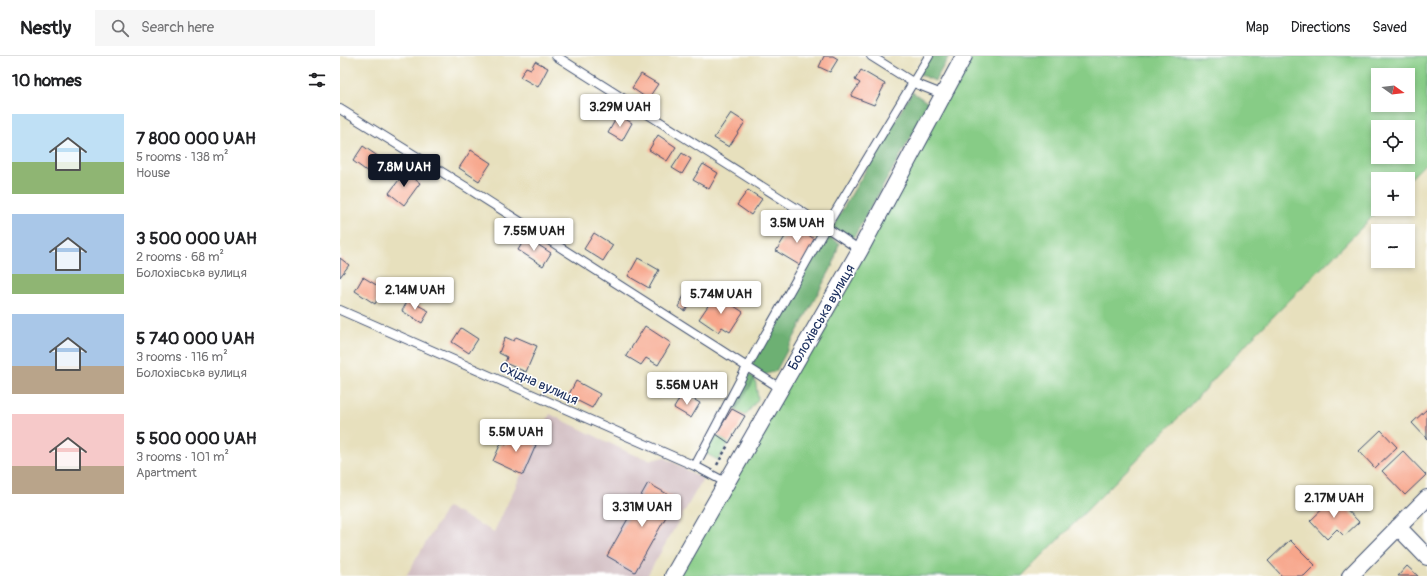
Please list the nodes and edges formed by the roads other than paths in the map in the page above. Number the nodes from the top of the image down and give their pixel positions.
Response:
1 (556, 56) edge
2 (871, 56) edge
3 (929, 56) edge
4 (964, 56) edge
5 (914, 83) junction
6 (944, 95) junction
7 (340, 109) edge
8 (826, 227) junction
9 (860, 250) junction
10 (340, 310) edge
11 (747, 367) junction
12 (780, 388) junction
13 (695, 466) junction
14 (727, 484) junction
15 (1427, 498) edge
16 (1398, 527) junction
17 (1427, 557) edge
18 (673, 576) edge
19 (1350, 576) edge

1 - 8 lane
2 - 5 lane
3 - 5 lane
4 - 6 street, Болохівська вулиця
5 - 6 lane
5 - 8 lane
6 - 9 street, Болохівська вулиця
7 - 11 lane
8 - 9 lane
8 - 11 lane
9 - 12 street, Болохівська вулиця
10 - 13 lane, Східна вулиця
11 - 12 lane
11 - 13 lane
12 - 14 street, Болохівська вулиця
13 - 14 lane, Східна вулиця
14 - 18 street, Болохівська вулиця
15 - 16 street
16 - 17 street
16 - 19 street

